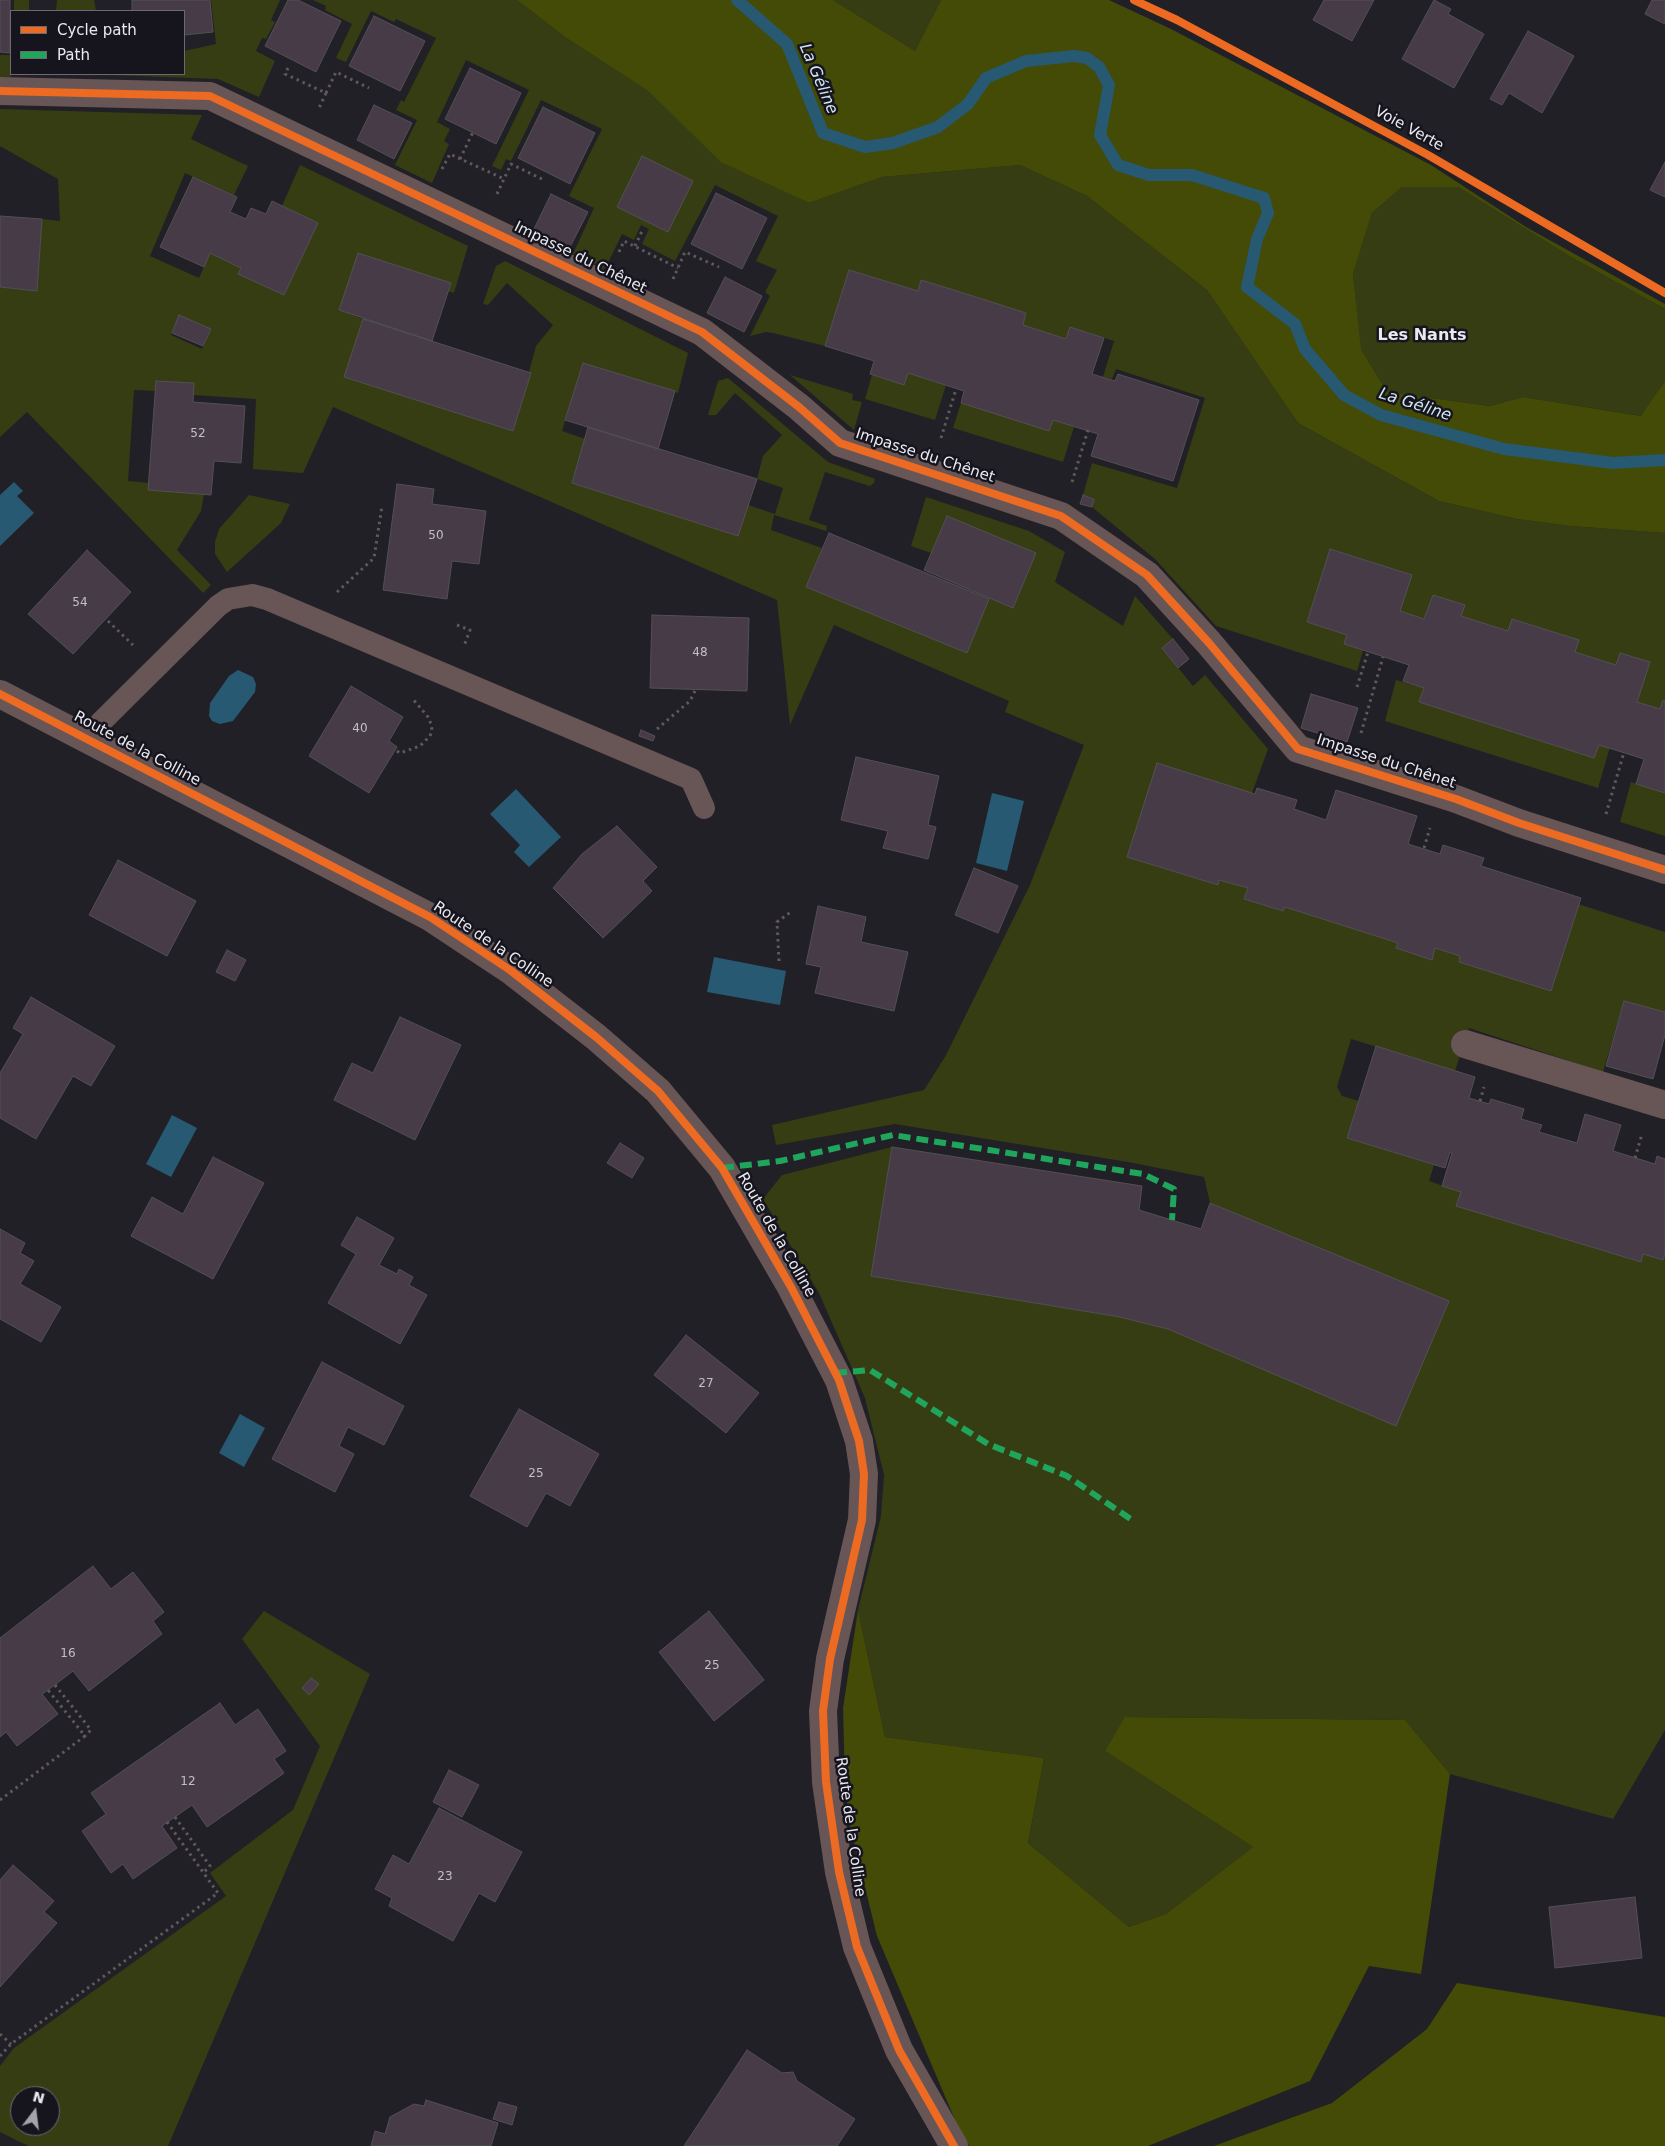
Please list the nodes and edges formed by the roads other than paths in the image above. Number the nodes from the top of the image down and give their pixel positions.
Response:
1 (0, 91) edge
2 (0, 694) edge
3 (86, 737) junction
4 (704, 808) dead end
5 (1665, 870) edge
6 (1465, 1044) dead end
7 (1665, 1105) edge
8 (954, 2146) edge

1 - 5 street, Impasse du Chênet
2 - 3 street, Route de la Colline
3 - 4 lane, Route de la Colline
3 - 8 street, Route de la Colline
6 - 7 street

